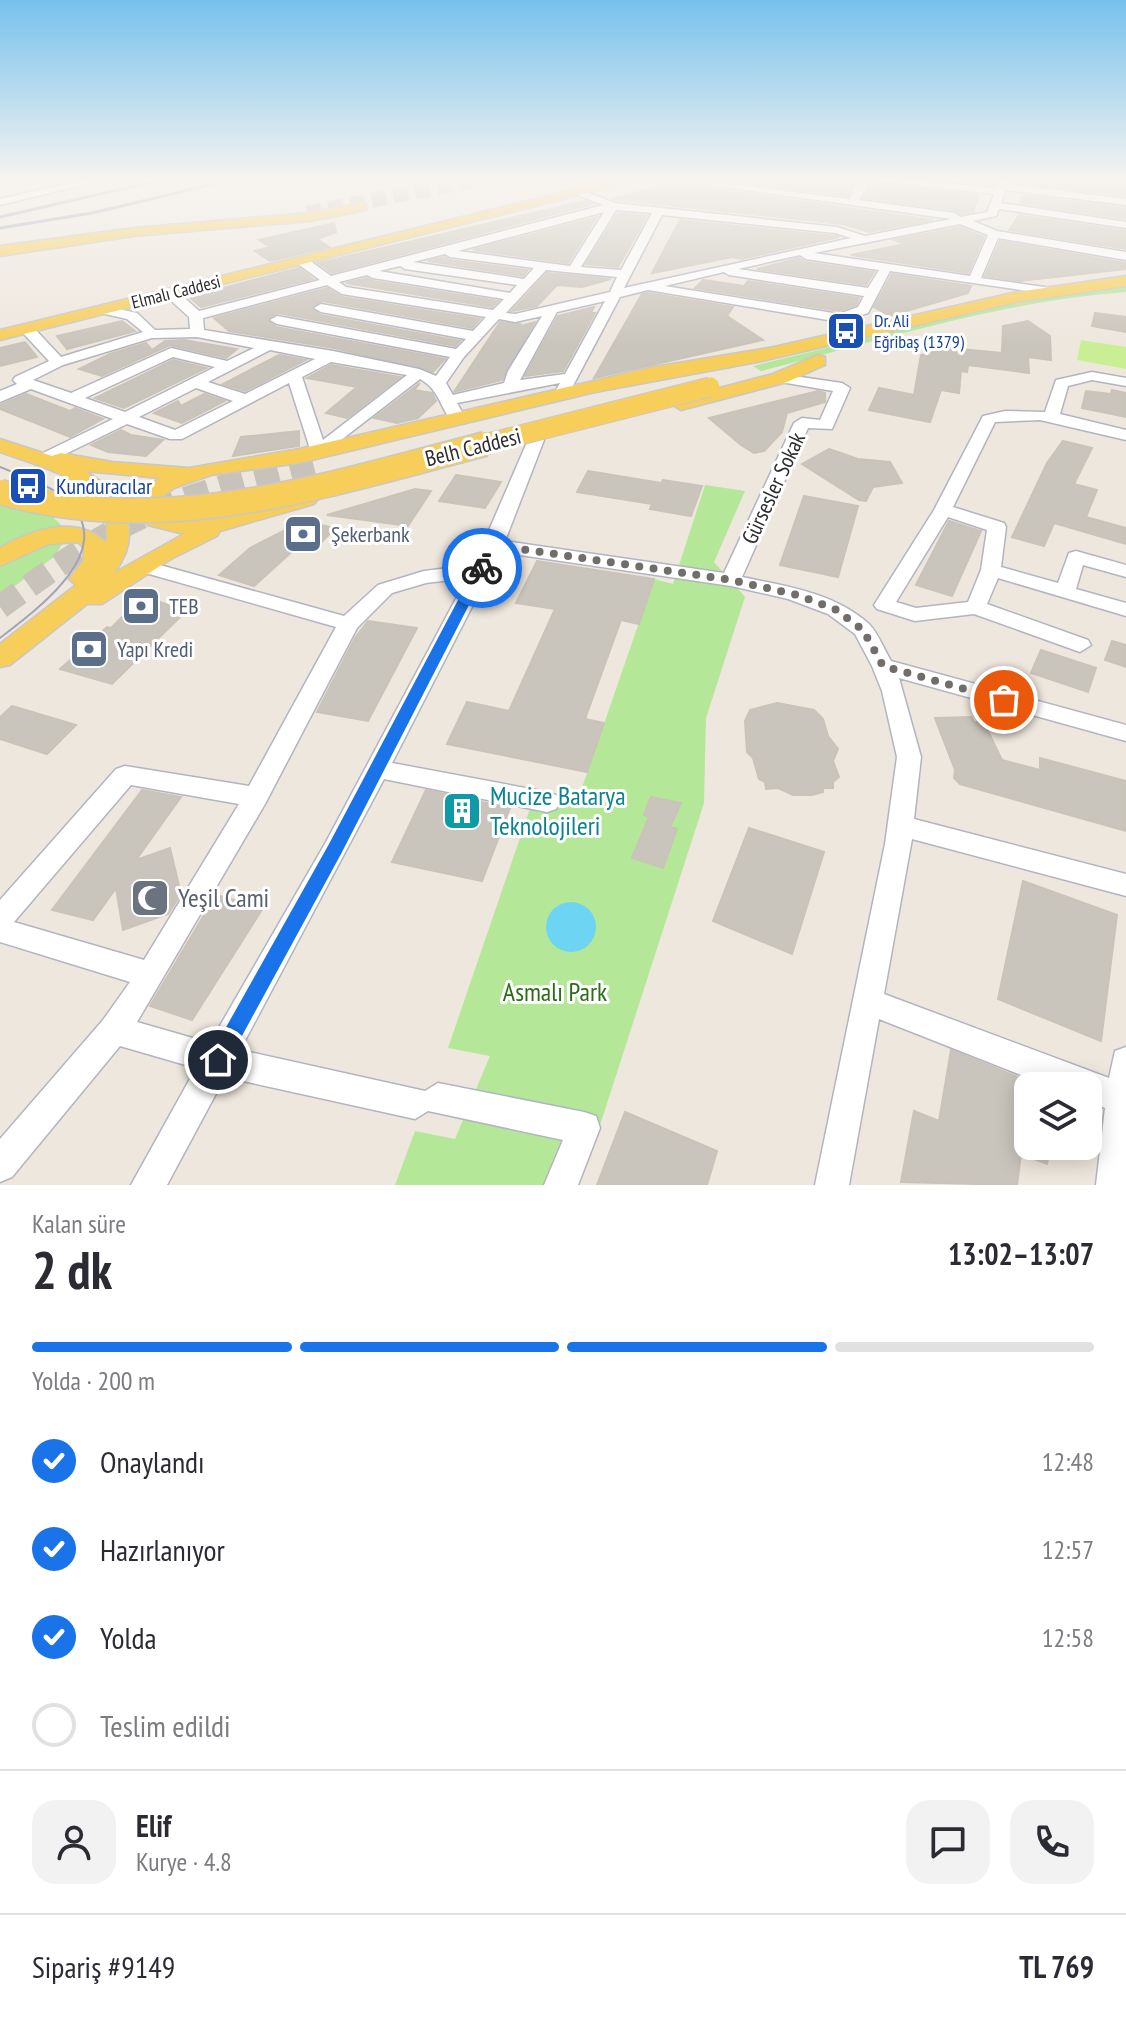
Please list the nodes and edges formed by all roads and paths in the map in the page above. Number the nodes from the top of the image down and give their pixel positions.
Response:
1 (79, 235) edge
2 (106, 235) edge
3 (384, 235) edge
4 (408, 235) edge
5 (504, 235) edge
6 (595, 235) edge
7 (646, 235) edge
8 (852, 235) edge
9 (882, 235) edge
10 (993, 235) edge
11 (1002, 235) edge
12 (863, 239) junction
13 (0, 248) edge
14 (442, 252) junction
15 (794, 253) junction
16 (1126, 256) edge
17 (302, 261) junction
18 (397, 264) junction
19 (543, 266) junction
20 (717, 269) junction
21 (885, 269) junction
22 (573, 270) junction
23 (365, 272) junction
24 (627, 274) junction
25 (974, 280) junction
26 (1126, 281) edge
27 (330, 282) junction
28 (527, 283) junction
29 (641, 286) junction
30 (619, 291) junction
31 (1051, 292) junction
32 (171, 293) junction
33 (873, 293) junction
34 (369, 294) junction
35 (1126, 295) edge
36 (513, 297) junction
37 (105, 305) junction
38 (321, 308) junction
39 (553, 308) junction
40 (496, 315) junction
41 (196, 316) junction
42 (0, 320) edge
43 (264, 324) junction
44 (0, 326) edge
45 (27, 329) junction
46 (197, 333) junction
47 (151, 334) junction
48 (0, 336) edge
49 (475, 336) junction
50 (224, 337) junction
51 (132, 340) junction
52 (272, 344) junction
53 (171, 352) junction
54 (774, 352) junction
55 (459, 354) junction
56 (333, 355) junction
57 (818, 361) junction
58 (58, 362) junction
59 (229, 366) junction
60 (419, 373) junction
61 (294, 374) junction
62 (780, 378) junction
63 (1126, 382) edge
64 (196, 383) junction
65 (439, 383) junction
66 (30, 384) junction
67 (511, 386) junction
68 (568, 386) junction
69 (0, 397) edge
70 (70, 399) junction
71 (246, 400) junction
72 (453, 409) junction
73 (1051, 418) junction
74 (124, 420) junction
75 (1126, 435) edge
76 (536, 440) junction
77 (2, 445) edge
78 (320, 456) junction
79 (49, 457) junction
80 (210, 470) junction
81 (0, 492) edge
82 (943, 510) junction
83 (256, 513) junction
84 (494, 545) junction
85 (0, 559) edge
86 (142, 566) junction
87 (481, 570) junction
88 (991, 570) junction
89 (1126, 571) edge
90 (731, 580) junction
91 (1065, 592) junction
92 (976, 607) junction
93 (1126, 610) edge
94 (348, 624) junction
95 (1080, 645) dead end
96 (0, 658) edge
97 (883, 666) junction
98 (1126, 733) edge
99 (377, 769) junction
100 (256, 797) junction
101 (547, 802) dead end
102 (900, 826) junction
103 (1126, 885) edge
104 (0, 919) edge
105 (0, 930) edge
106 (151, 975) junction
107 (867, 1001) junction
108 (114, 1030) junction
109 (218, 1060) junction
110 (1126, 1062) edge
111 (1124, 1099) edge
112 (0, 1165) edge
113 (148, 1185) edge
114 (561, 1185) edge
115 (832, 1185) edge
116 (1113, 1185) edge

1 - 13 main road
2 - 13 main road
3 - 37 main road, Elmalı Caddesi
4 - 17 main road, Elmalı Caddesi
5 - 14 street
6 - 22 street
7 - 24 street
8 - 12 street
9 - 12 street
10 - 25 street
11 - 16 street
12 - 15 street
14 - 18 street
14 - 19 street
15 - 20 street
15 - 21 street
17 - 27 street
17 - 32 main road, Elmalı Caddesi
18 - 23 street
18 - 28 street
19 - 22 street
19 - 28 street
20 - 29 street
20 - 33 street
21 - 25 street
21 - 33 street
22 - 24 street
23 - 27 street
23 - 36 street
24 - 30 street
25 - 31 street
26 - 31 main road, Belh Caddesi
27 - 34 street
27 - 41 street
28 - 36 street
29 - 30 street
29 - 33 street
30 - 39 street
30 - 68 street
31 - 54 main road, Belh Caddesi
32 - 37 main road, Elmalı Caddesi
32 - 41 street
34 - 38 street
34 - 40 street
35 - 57 main road, Belh Caddesi
36 - 40 street
37 - 42 main road
37 - 44 main road, Elmalı Caddesi
37 - 45 main road, Elmalı Caddesi
37 - 47 street
38 - 43 street
38 - 49 street
39 - 40 street
39 - 67 street
40 - 49 street
41 - 46 street
43 - 50 street
43 - 55 street
45 - 48 main road, Elmalı Caddesi
45 - 58 street
46 - 47 street
46 - 50 street
47 - 51 street
49 - 55 street
50 - 52 street
51 - 53 street
51 - 58 street
52 - 56 street
52 - 59 street
53 - 59 street
53 - 70 street
54 - 68 main road, Belh Caddesi
54 - 78 main road, Belh Caddesi
55 - 65 street
56 - 60 street
56 - 61 street
57 - 62 main road, Belh Caddesi
57 - 81 main road, Belh Caddesi, bridge
58 - 66 street
59 - 64 street
60 - 65 street
60 - 78 street
61 - 71 street
61 - 78 street
62 - 76 main road, Belh Caddesi
62 - 90 street, Gürsesler Sokak
63 - 73 street
64 - 71 street
64 - 74 street
65 - 72 street
66 - 69 street
66 - 70 street
67 - 68 street
67 - 72 street
68 - 72 main road, Belh Caddesi
70 - 74 street
71 - 74 street
72 - 78 main road, Belh Caddesi
73 - 75 street
73 - 82 street
74 - 79 street
76 - 83 main road, Belh Caddesi
76 - 84 street
77 - 79 main road
77 - 96 main road
78 - 80 main road, Belh Caddesi
79 - 80 main road
80 - 83 main road
82 - 88 street
82 - 92 street
83 - 86 main road
84 - 87 street
84 - 90 street
85 - 96 main road
86 - 94 street
86 - 96 main road
87 - 94 street
87 - 99 street
88 - 91 street
88 - 92 street
89 - 91 street
90 - 97 street
91 - 93 street
92 - 95 street
94 - 100 street
97 - 98 street
97 - 102 street
99 - 101 street
99 - 109 street
100 - 104 street
100 - 106 street
102 - 103 street
102 - 107 street
105 - 106 street
106 - 108 street
107 - 111 street
107 - 115 street
108 - 109 street
108 - 112 street
109 - 113 street
109 - 114 street
110 - 111 street
111 - 116 street

